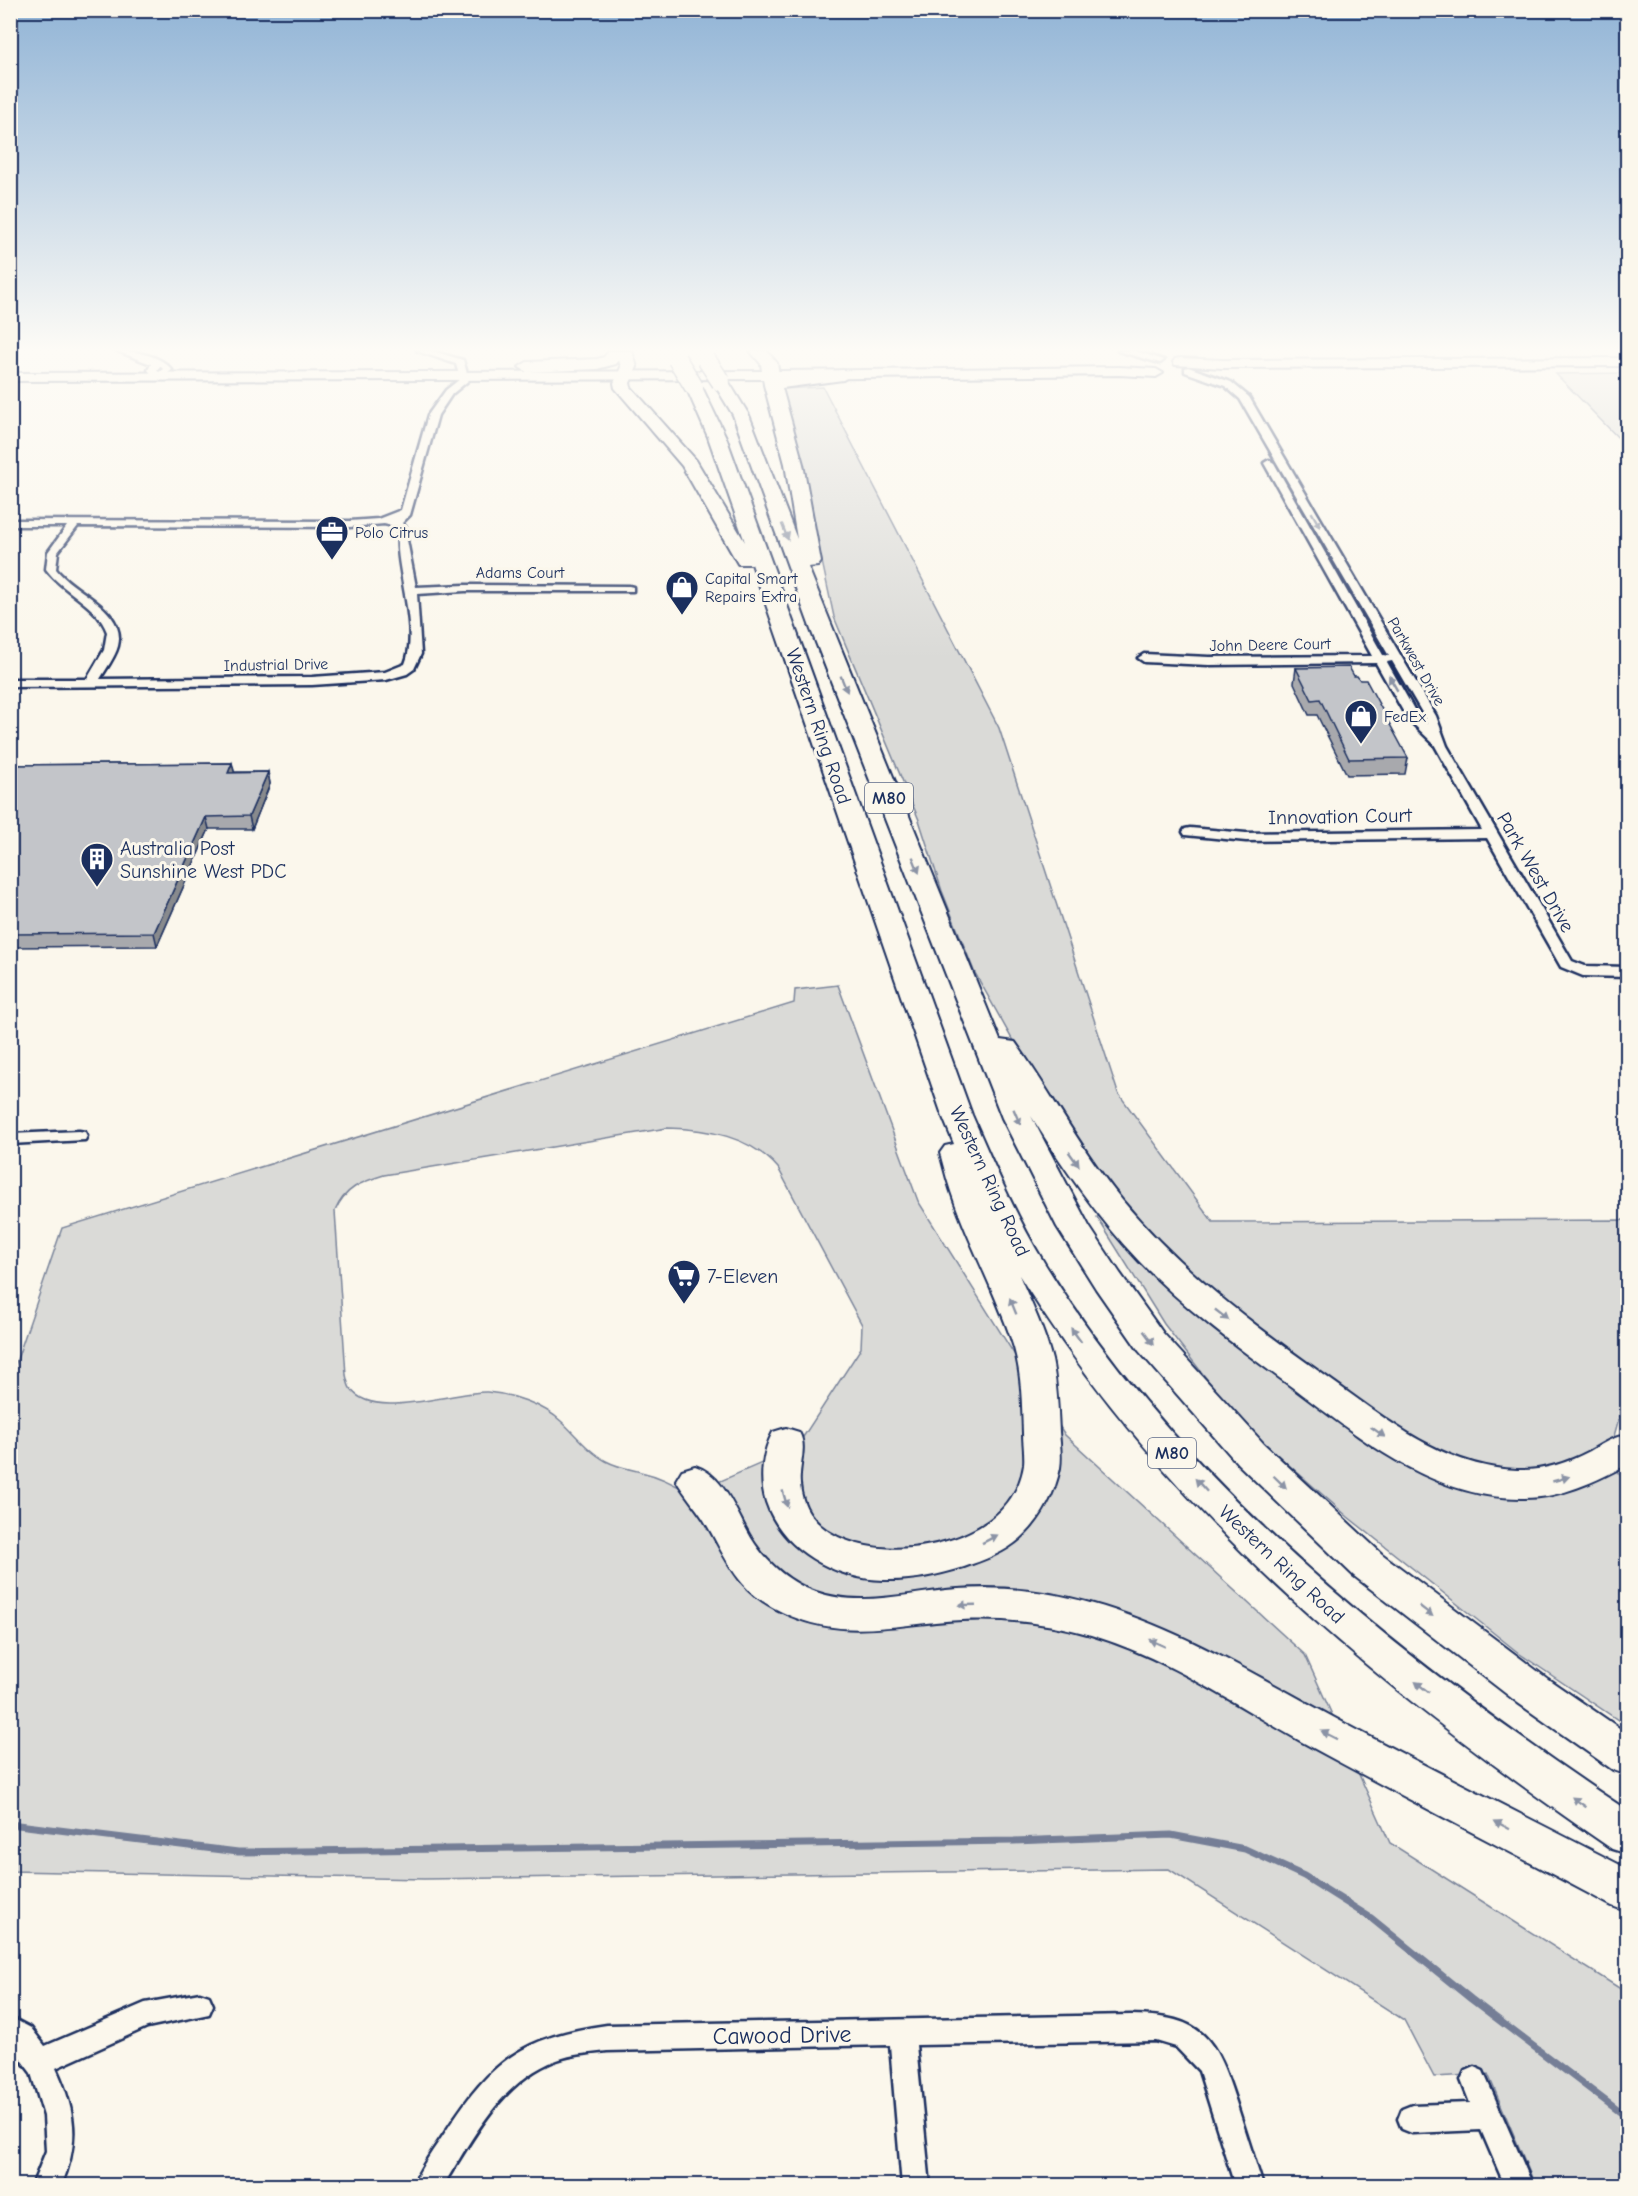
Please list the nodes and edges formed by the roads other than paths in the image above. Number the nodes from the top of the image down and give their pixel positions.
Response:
1 (421, 453) edge
2 (681, 453) edge
3 (723, 453) edge
4 (755, 453) edge
5 (791, 453) edge
6 (1264, 453) edge
7 (1277, 453) edge
8 (388, 522) junction
9 (10, 523) edge
10 (75, 524) junction
11 (629, 589) dead end
12 (411, 591) junction
13 (776, 604) junction
14 (822, 630) junction
15 (1144, 658) dead end
16 (1379, 659) junction
17 (1396, 659) junction
18 (10, 683) edge
19 (91, 683) junction
20 (1441, 746) junction
21 (1190, 832) dead end
22 (1491, 834) junction
23 (891, 933) junction
24 (956, 966) junction
25 (1628, 972) edge
26 (79, 1136) dead end
27 (10, 1139) edge
28 (786, 1441) dead end
29 (1626, 1448) dead end
30 (695, 1480) dead end
31 (1628, 1757) edge
32 (1628, 1835) edge
33 (1628, 1892) edge
34 (200, 2005) dead end
35 (10, 2029) edge
36 (902, 2032) junction
37 (40, 2062) junction
38 (1474, 2080) dead end
39 (1490, 2116) junction
40 (1412, 2119) dead end
41 (46, 2186) edge
42 (427, 2186) edge
43 (916, 2186) edge
44 (1249, 2186) edge
45 (1519, 2186) edge

1 - 8 street
2 - 13 highway
3 - 13 highway, Western Ring Road / M80, bridge
4 -> 14 highway, Western Ring Road / M80, bridge
5 - 14 highway
6 - 16 street, Parkwest Drive
7 -> 17 street, Parkwest Drive
8 - 10 street
8 - 12 street, Industrial Drive
9 - 10 street
10 - 19 street
11 - 12 street, Adams Court
12 - 19 street, Industrial Drive
13 - 23 highway, Western Ring Road / M80
14 -> 24 highway, Western Ring Road / M80
15 - 16 street, John Deere Court
16 - 17 street, John Deere Court
20 -> 16 street, Parkwest Drive
17 - 20 street, Parkwest Drive
18 - 19 street, Industrial Drive
20 - 22 street, Park West Drive
21 - 22 street, Innovation Court
22 - 25 street, Park West Drive
28 -> 23 highway
32 -> 23 highway, Western Ring Road / M80
24 -> 29 highway
24 -> 31 highway, Western Ring Road / M80
26 - 27 street
33 -> 30 highway
34 - 37 street
35 - 37 street
36 - 42 street, Cawood Drive
36 - 43 street
36 - 44 street, Cawood Drive
37 - 41 street
38 - 39 street
39 - 40 street
39 - 45 street

